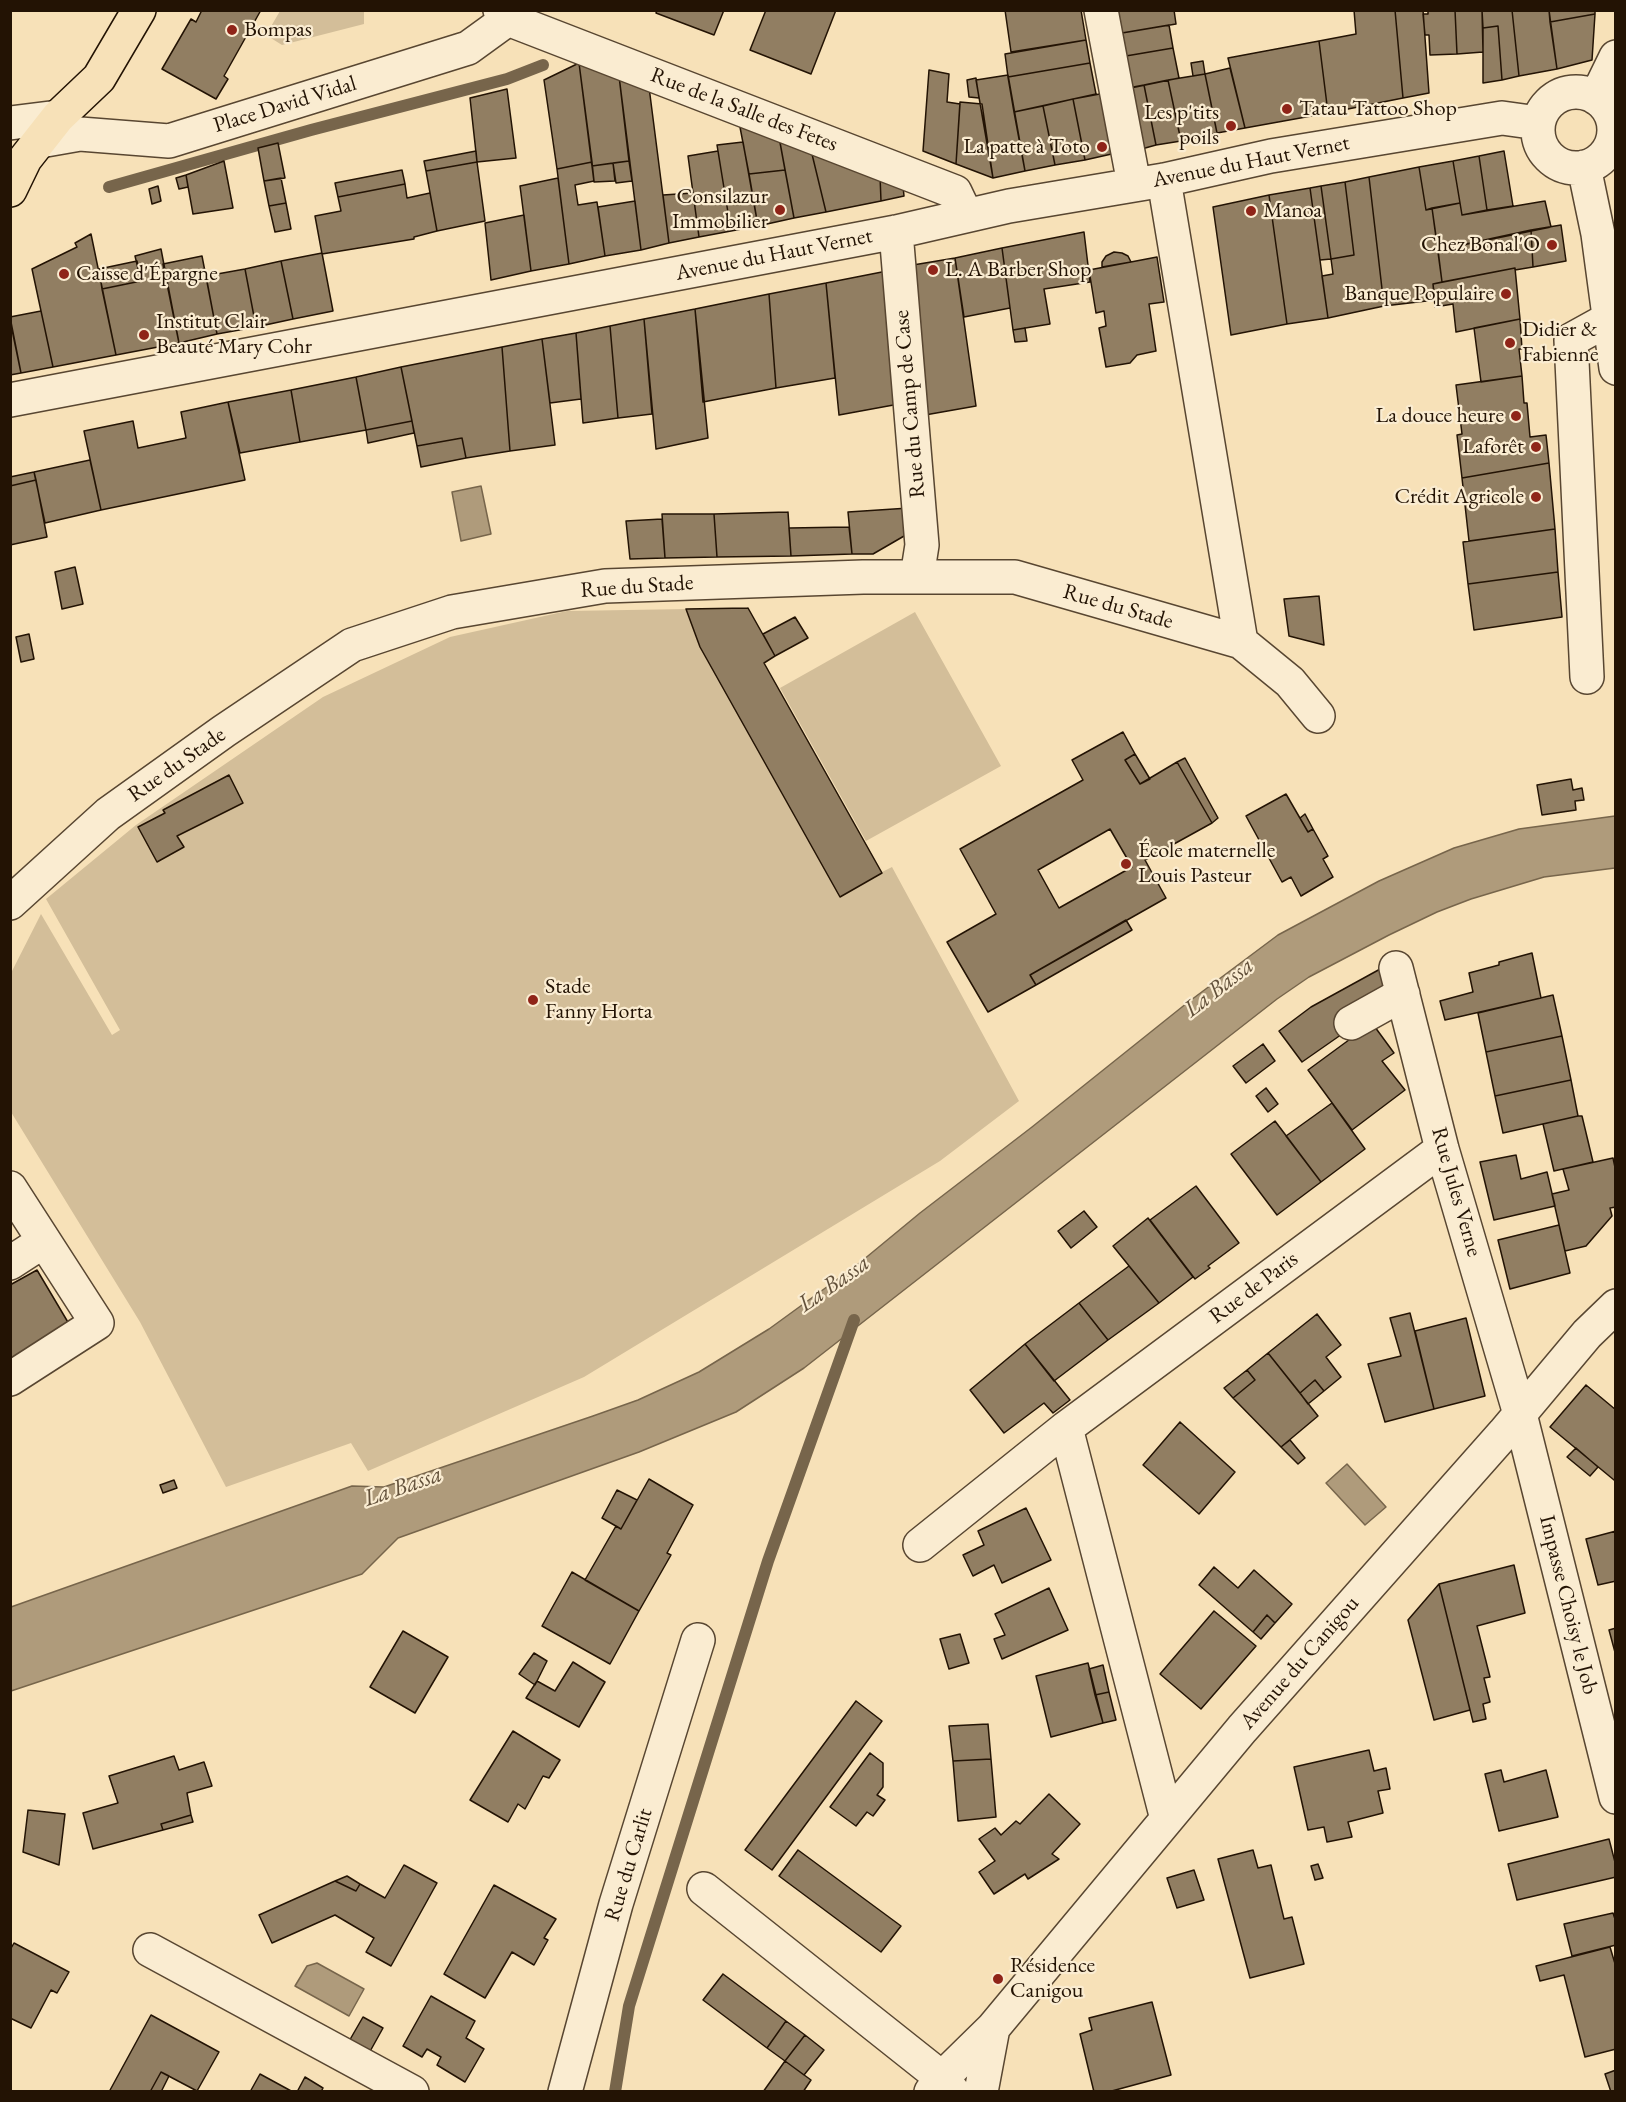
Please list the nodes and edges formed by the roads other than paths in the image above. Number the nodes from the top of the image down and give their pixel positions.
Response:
1 (139, 10) edge
2 (1101, 10) edge
3 (507, 13) edge
4 (1616, 57) edge
5 (1606, 94) edge
6 (10, 123) edge
7 (1538, 123) junction
8 (29, 148) edge
9 (1602, 157) edge
10 (1149, 182) junction
11 (10, 190) edge
12 (966, 215) junction
13 (896, 232) junction
14 (1608, 319) junction
15 (1616, 368) edge
16 (10, 400) edge
17 (917, 577) junction
18 (1241, 642) junction
19 (1587, 677) dead end
20 (1318, 716) dead end
21 (10, 903) edge
22 (1351, 1023) dead end
23 (1442, 1149) junction
24 (10, 1188) edge
25 (44, 1241) junction
26 (10, 1263) edge
27 (1616, 1306) edge
28 (10, 1379) edge
29 (1520, 1414) junction
30 (1066, 1428) junction
31 (920, 1545) dead end
32 (698, 1640) dead end
33 (1616, 1797) edge
34 (1167, 1819) junction
35 (704, 1889) dead end
36 (150, 1950) dead end
37 (993, 2028) junction
38 (942, 2087) edge
39 (412, 2091) edge
40 (565, 2091) edge
41 (981, 2091) edge

1 - 8 main road
2 - 10 street
3 - 8 street, Place David Vidal
3 - 12 street, Rue de la Salle des Fetes
4 - 5 street
5 - 7 street
5 - 9 street
6 - 8 street, Place David Vidal
7 - 9 street
7 - 10 street, Avenue du Haut Vernet
8 - 11 main road
9 - 14 street
10 - 12 street, Avenue du Haut Vernet
10 - 18 street
12 - 13 street, Avenue du Haut Vernet
13 - 16 street, Avenue du Haut Vernet
13 - 17 street, Rue du Camp de Case
14 - 15 street
14 - 19 street
17 - 18 street, Rue du Stade
17 - 21 street, Rue du Stade
18 - 20 street, Rue du Stade
22 - 23 street, Rue Jules Verne
23 - 29 street, Rue Jules Verne
23 - 30 street, Rue de Paris
24 - 25 street
25 - 26 street
25 - 28 street
27 - 29 street, Avenue du Canigou
29 - 33 street, Impasse Choisy le Job
29 - 34 street, Avenue du Canigou
30 - 31 street, Rue de Paris
30 - 34 street
32 - 40 street, Rue du Carlit
34 - 37 street, Avenue du Canigou
35 - 38 street
36 - 39 street
37 - 38 street, Avenue du Canigou
37 - 41 street, Avenue du Canigou

